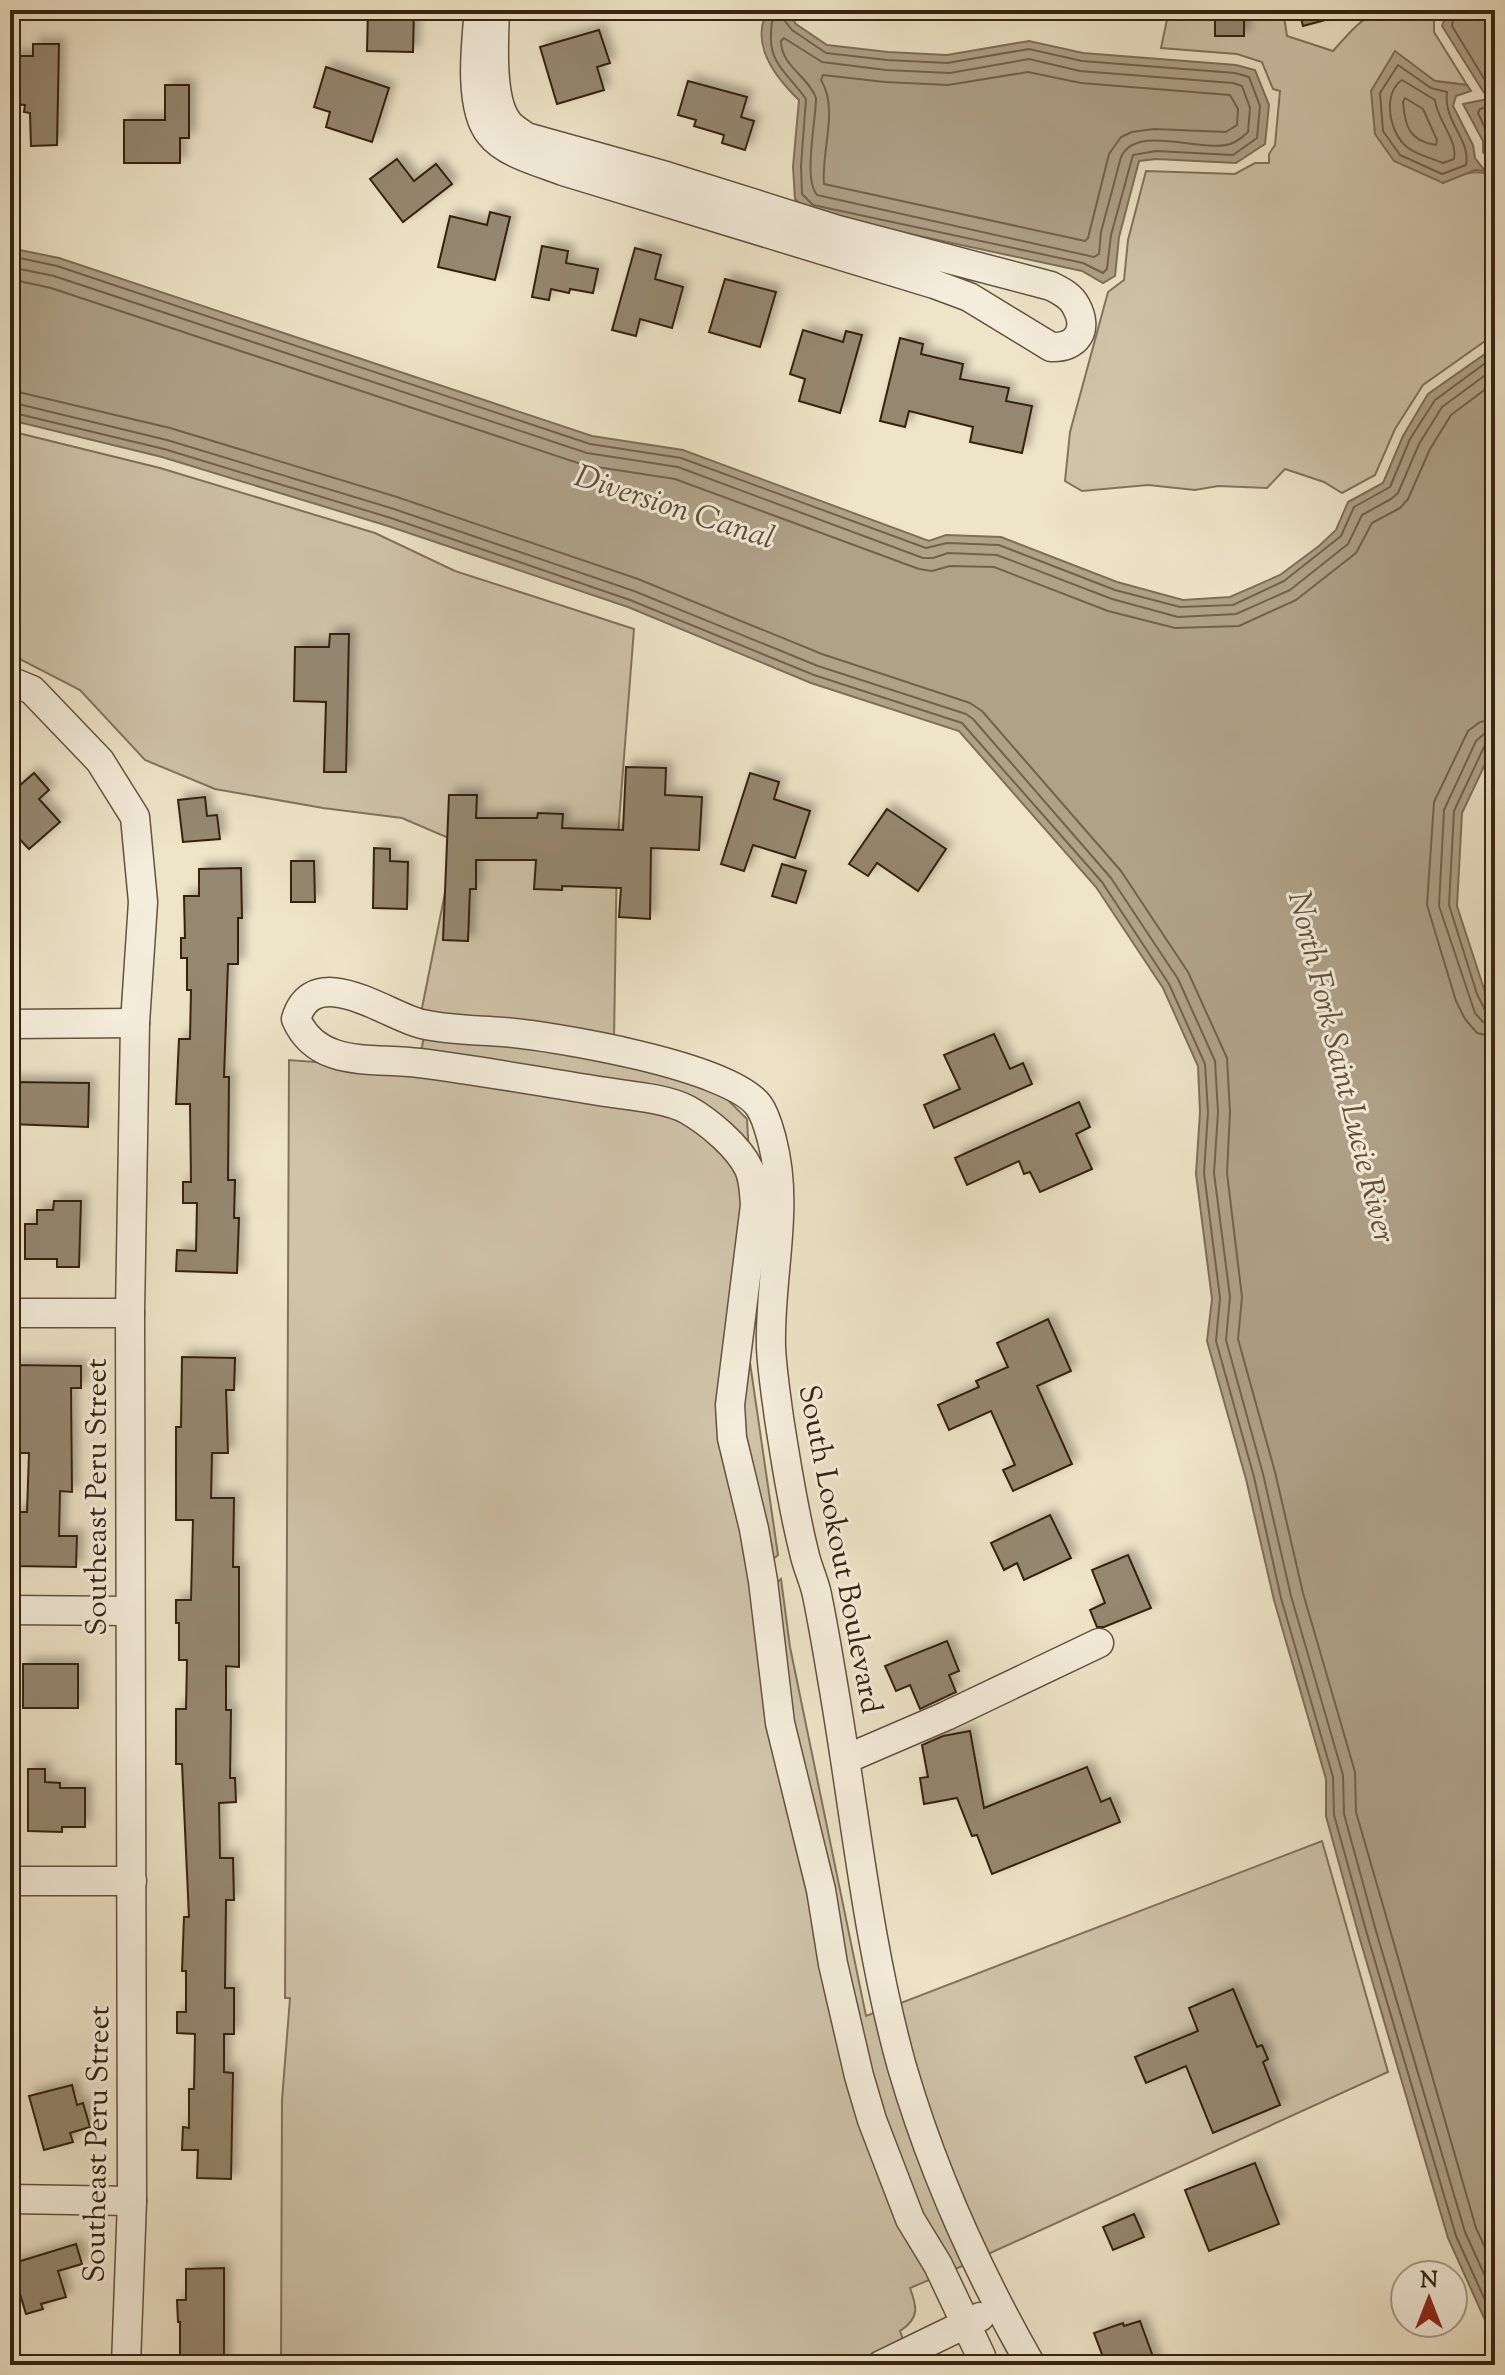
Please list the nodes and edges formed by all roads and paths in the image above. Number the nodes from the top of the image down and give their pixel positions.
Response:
1 (479, 10) edge
2 (495, 10) edge
3 (516, 142) junction
4 (904, 262) junction
5 (10, 681) edge
6 (135, 1023) junction
7 (10, 1024) edge
8 (417, 1024) junction
9 (409, 1061) junction
10 (777, 1158) junction
11 (748, 1166) junction
12 (10, 1313) edge
13 (130, 1313) junction
14 (805, 1556) junction
15 (763, 1581) junction
16 (10, 1610) edge
17 (129, 1611) junction
18 (1099, 1643) dead end
19 (846, 1759) junction
20 (10, 1881) edge
21 (132, 1881) junction
22 (10, 2199) edge
23 (132, 2201) junction
24 (999, 2307) junction
25 (966, 2324) junction
26 (1015, 2337) junction
27 (976, 2362) edge
28 (887, 2364) edge
29 (126, 2365) edge
30 (1031, 2365) edge

1 - 2 street
1 - 3 street
2 - 3 street
3 - 4 street
4 - 4 street
5 - 6 street, Southeast Peru Street
6 - 7 street
6 - 13 street, Southeast Peru Street
8 - 9 street
8 - 9 street, South Lookout Boulevard
8 - 10 street, South Lookout Boulevard
9 - 11 street
10 - 11 street
10 - 14 street, South Lookout Boulevard
11 - 15 street
12 - 13 street
13 - 17 street, Southeast Peru Street
14 - 15 street
14 - 19 street, South Lookout Boulevard
15 - 25 street
16 - 17 street
17 - 21 street, Southeast Peru Street
18 - 19 street
19 - 24 street, South Lookout Boulevard
20 - 21 street
21 - 23 street, Southeast Peru Street
22 - 23 street
23 - 29 street, Southeast Peru Street
24 - 25 street
24 - 26 street, South Lookout Boulevard
25 - 27 street
25 - 28 street
26 - 27 street
26 - 30 street, South Lookout Boulevard

